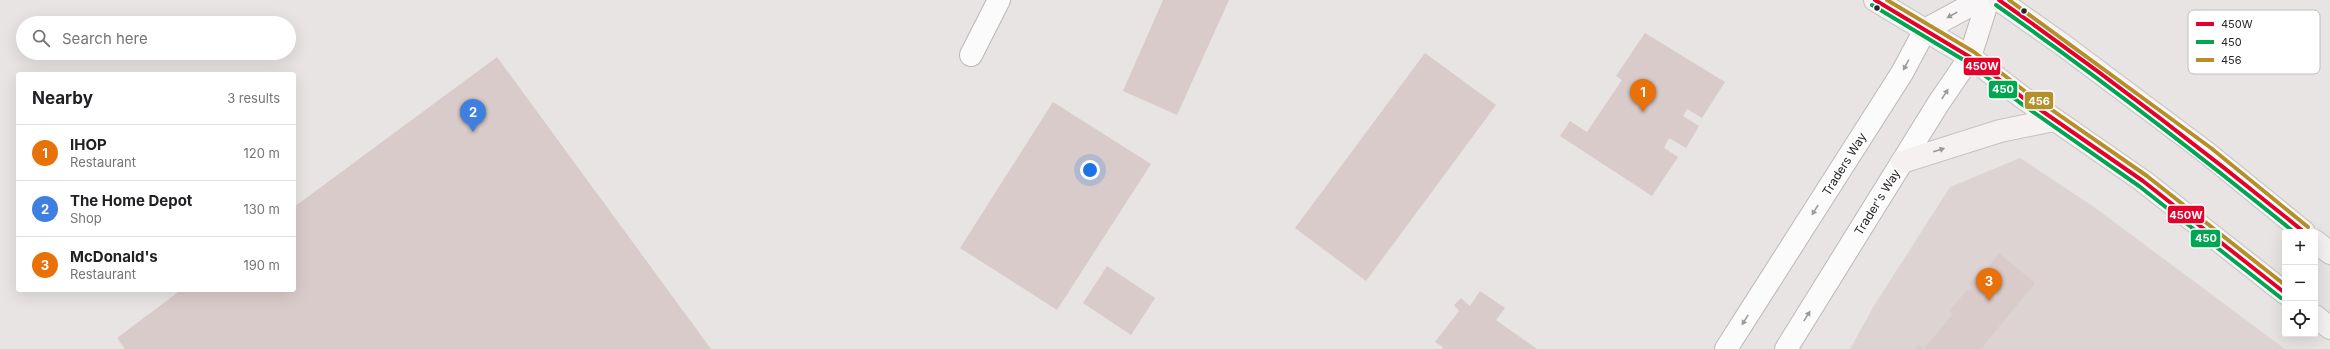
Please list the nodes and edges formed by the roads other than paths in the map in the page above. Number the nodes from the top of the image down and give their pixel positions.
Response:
1 (999, 0) edge
2 (1875, 0) edge
3 (1980, 0) edge
4 (1988, 0) edge
5 (1998, 0) edge
6 (1925, 30) junction
7 (971, 55) dead end
8 (1970, 57) junction
9 (2054, 120) junction
10 (1902, 162) junction
11 (2300, 229) edge
12 (2318, 243) edge
13 (2330, 253) edge
14 (2282, 291) edge
15 (2318, 318) edge
16 (2330, 328) edge
17 (1726, 349) edge
18 (1786, 349) edge

1 - 7 street
2 - 6 main road
3 -> 6 street
4 - 8 street
5 - 11 main road
6 - 8 main road
6 -> 17 street, Traders Way
8 - 9 main road
10 -> 8 street, Trader's Way
10 -> 9 main road
9 - 14 main road
18 -> 10 street, Trader's Way
12 - 13 main road
15 - 16 main road

